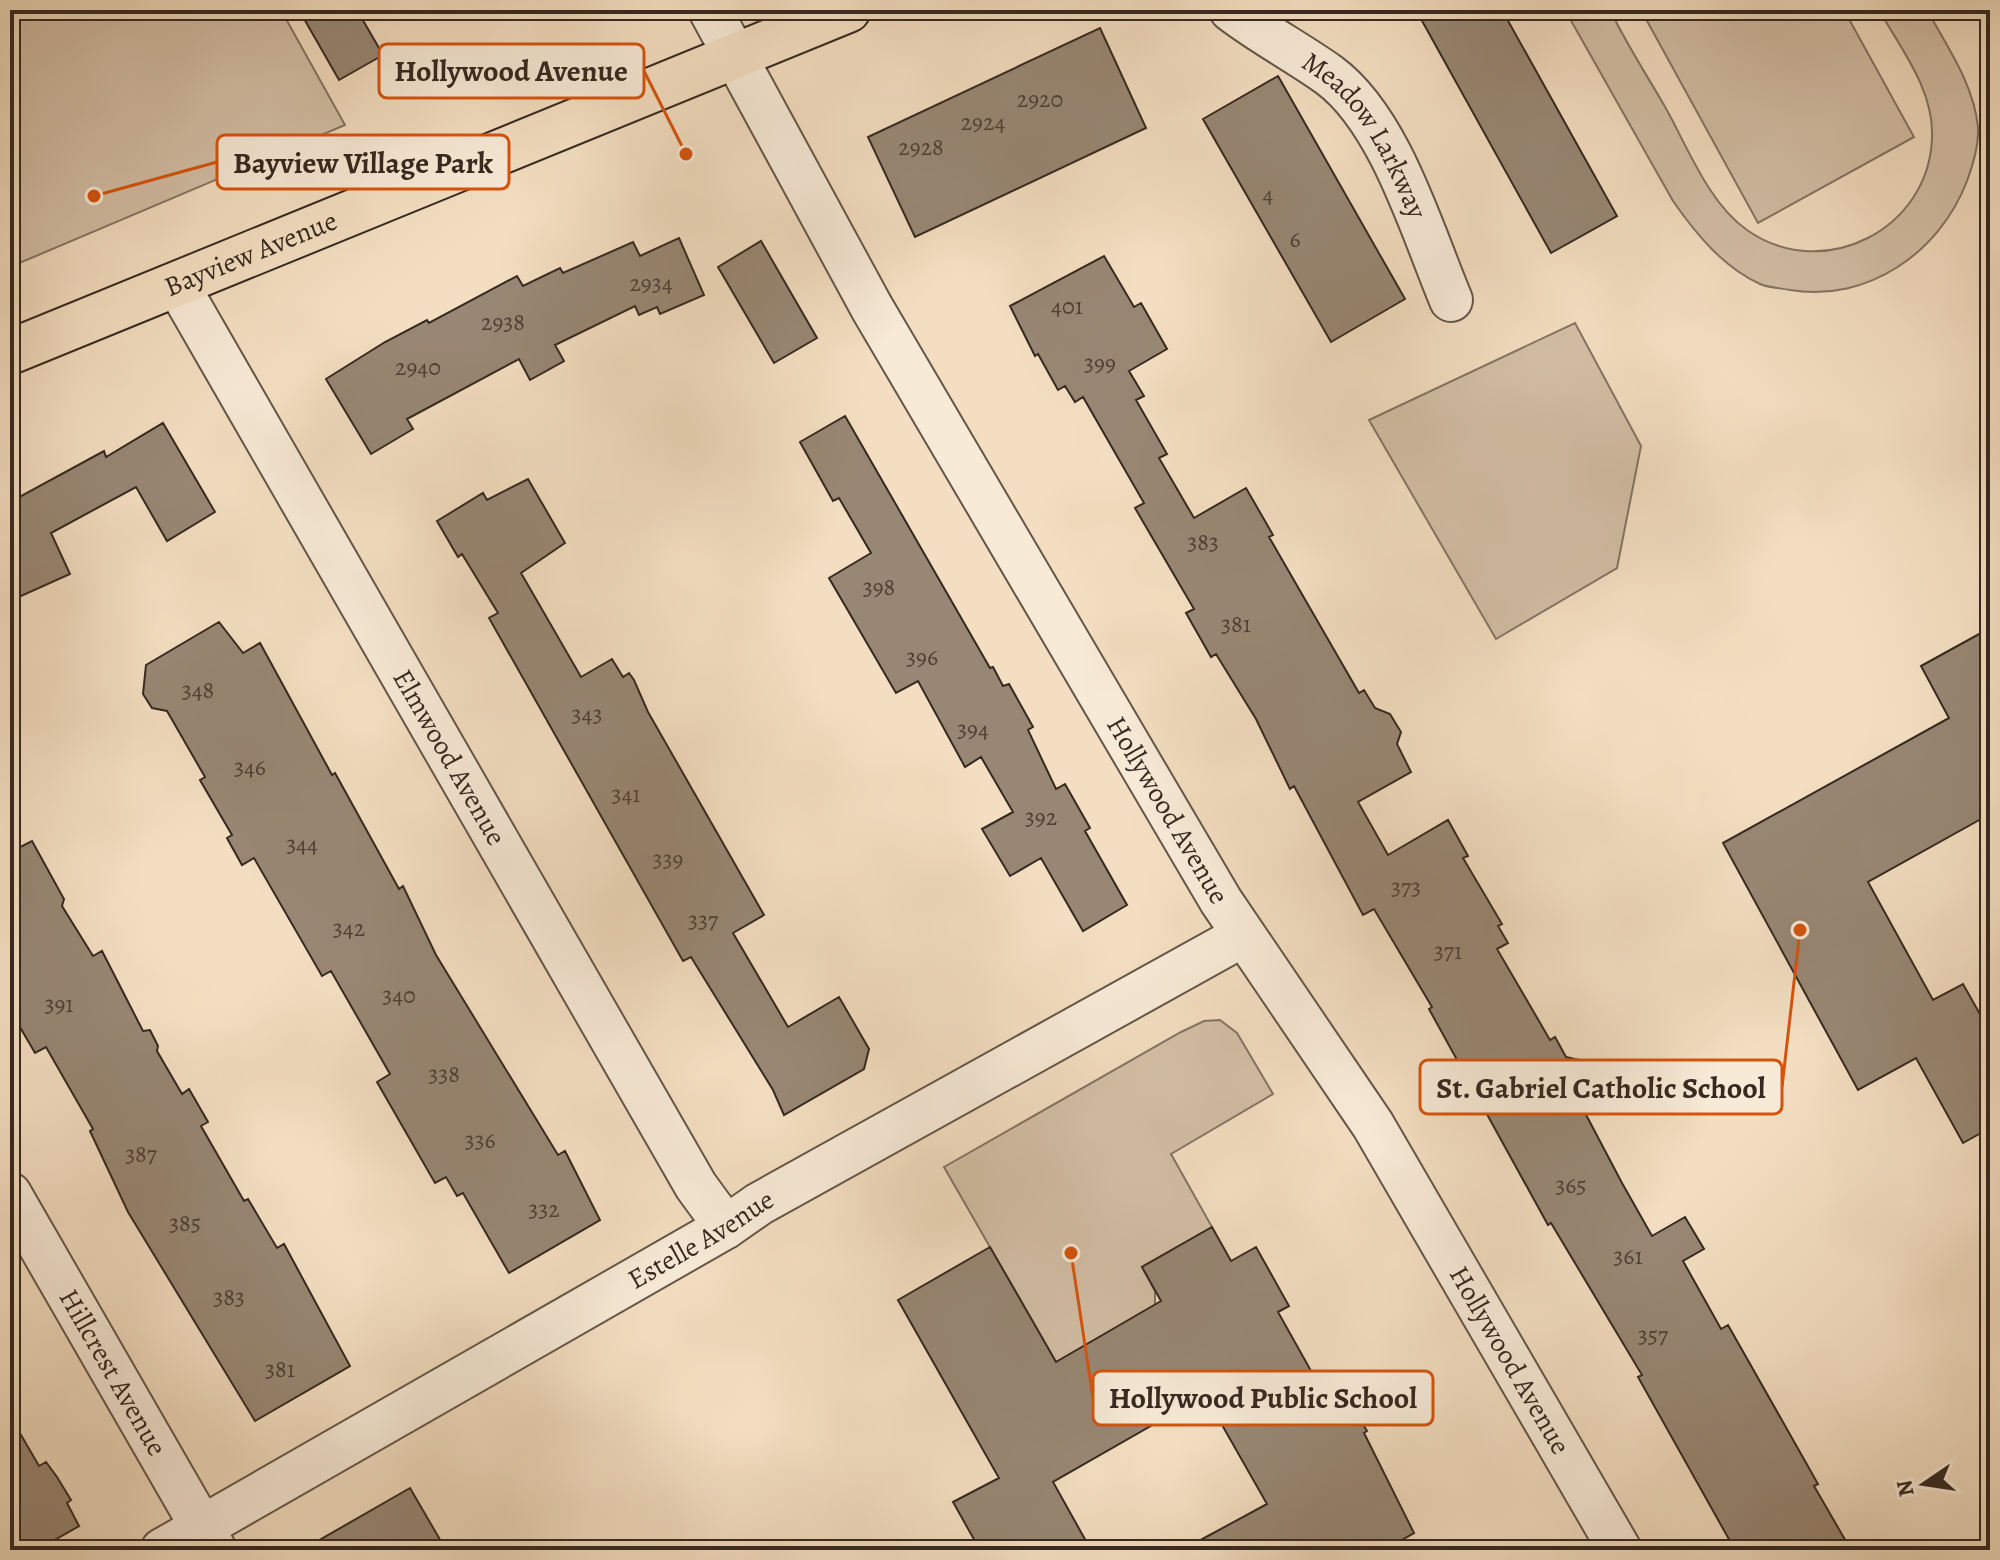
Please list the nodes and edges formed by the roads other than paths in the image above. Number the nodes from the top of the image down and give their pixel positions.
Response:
1 (710, 10) edge
2 (848, 10) edge
3 (1231, 10) edge
4 (735, 56) junction
5 (177, 284) junction
6 (1451, 300) dead end
7 (10, 352) edge
8 (1242, 936) junction
9 (10, 1194) edge
10 (726, 1227) junction
11 (209, 1539) edge
12 (162, 1550) edge
13 (1620, 1550) edge

1 - 4 street, Hollywood Avenue
2 - 4 main road, Bayview Avenue
3 - 6 street, Meadow Larkway
4 - 5 main road, Bayview Avenue
4 - 8 street, Hollywood Avenue
5 - 7 main road, Bayview Avenue
5 - 10 street, Elmwood Avenue
8 - 10 street, Estelle Avenue
8 - 13 street, Hollywood Avenue
9 - 11 street, Hillcrest Avenue
10 - 11 street, Estelle Avenue
11 - 12 street, Estelle Avenue

